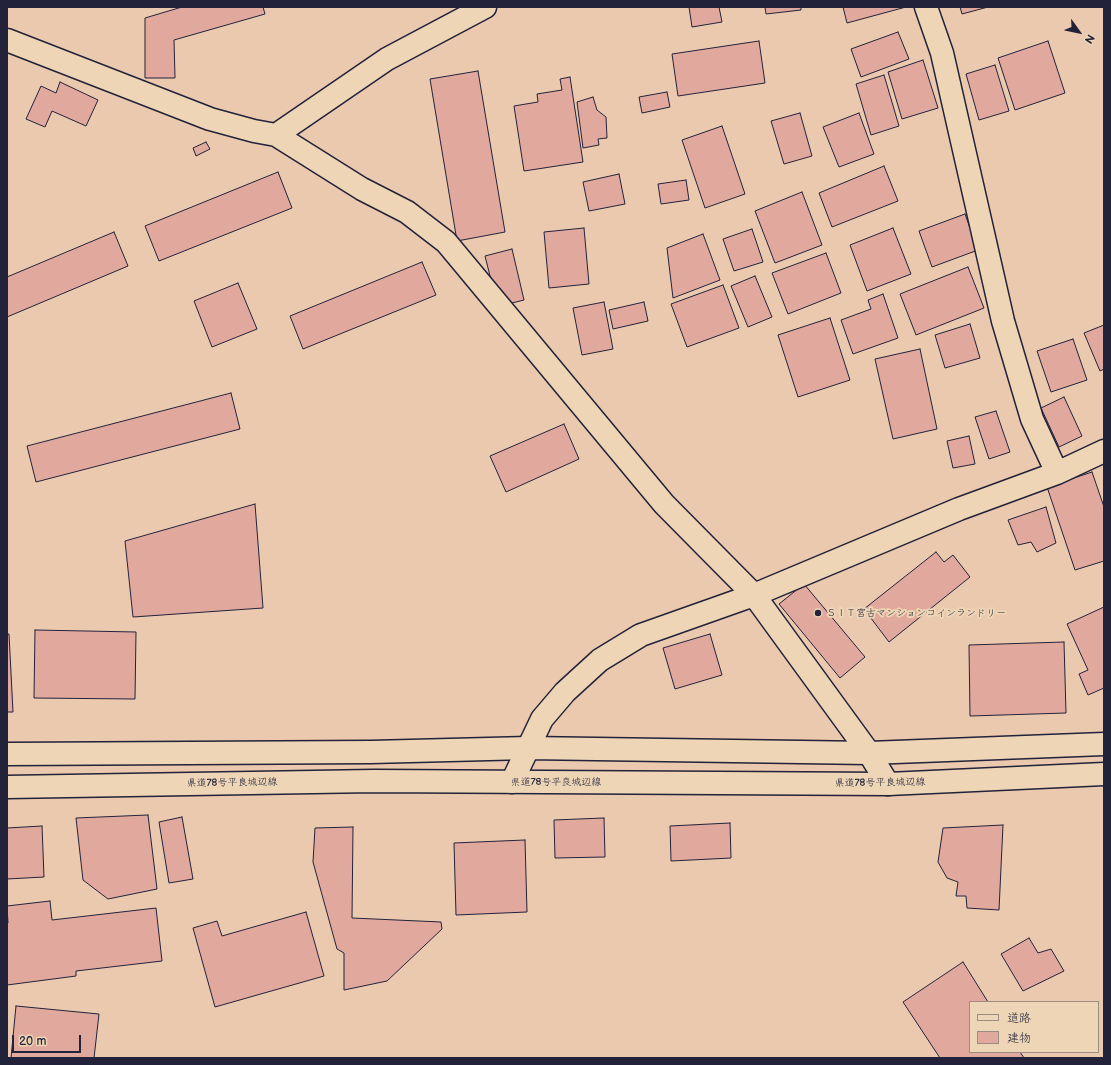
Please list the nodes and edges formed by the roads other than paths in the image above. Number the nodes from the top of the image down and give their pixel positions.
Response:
1 (485, 7) edge
2 (926, 7) edge
3 (7, 40) edge
4 (276, 135) junction
5 (1104, 451) edge
6 (1057, 473) junction
7 (754, 595) junction
8 (1104, 744) edge
9 (528, 748) junction
10 (869, 752) junction
11 (7, 754) edge
12 (1104, 774) edge
13 (512, 782) junction
14 (888, 784) junction
15 (7, 787) edge

1 - 4 street
2 - 6 street
3 - 4 street
4 - 7 street
5 - 6 street
6 - 7 street
7 - 9 street
7 - 10 street
8 - 10 street
9 - 10 street
9 - 11 street
9 - 13 street
10 - 14 street
12 - 14 street, 県道78号平良城辺線
13 - 14 street, 県道78号平良城辺線
13 - 15 street, 県道78号平良城辺線

